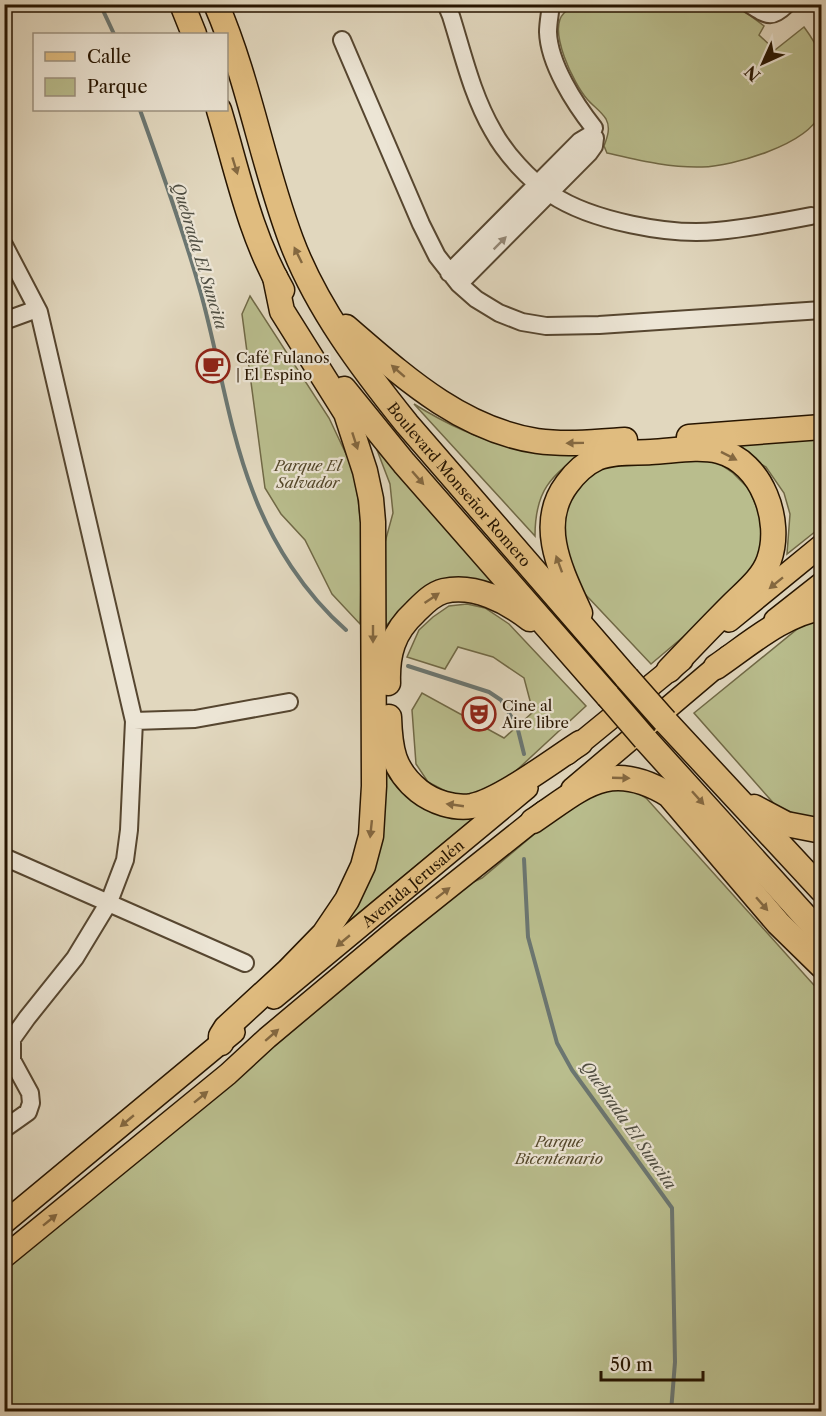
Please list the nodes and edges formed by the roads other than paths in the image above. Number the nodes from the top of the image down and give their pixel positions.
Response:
1 (182, 4) edge
2 (216, 4) edge
3 (446, 4) edge
4 (551, 4) edge
5 (749, 4) edge
6 (787, 4) edge
7 (194, 33) edge
8 (226, 33) edge
9 (228, 38) edge
10 (342, 40) dead end
11 (219, 111) edge
12 (544, 188) junction
13 (812, 216) dead end
14 (4, 245) edge
15 (275, 277) junction
16 (454, 278) junction
17 (324, 308) junction
18 (37, 309) junction
19 (822, 310) edge
20 (4, 321) edge
21 (822, 427) edge
22 (822, 546) edge
23 (822, 583) edge
24 (822, 608) edge
25 (590, 637) junction
26 (572, 653) junction
27 (716, 667) junction
28 (669, 670) junction
29 (289, 702) dead end
30 (134, 721) junction
31 (580, 743) junction
32 (737, 797) junction
33 (533, 821) junction
34 (822, 831) edge
35 (4, 857) edge
36 (822, 890) edge
37 (109, 902) junction
38 (822, 935) edge
39 (245, 963) dead end
40 (822, 966) edge
41 (221, 1043) junction
42 (4, 1129) edge
43 (4, 1223) edge
44 (4, 1257) edge

1 - 7 highway
8 -> 2 highway, Boulevard Monseñor Romero
3 - 12 street
4 - 12 street
5 - 6 street
17 -> 9 highway, Boulevard Monseñor Romero
10 - 16 street
11 -> 15 highway, Boulevard Monseñor Romero
12 - 13 street
12 - 16 street
14 - 18 street
15 -> 26 highway, Boulevard Monseñor Romero
15 -> 41 highway
16 - 19 street
21 -> 17 highway
17 - 25 highway, Boulevard Monseñor Romero
18 - 20 street
18 - 30 street
22 -> 28 main road, Avenida Jerusalén
23 - 27 main road, Avenida Jerusalén
24 - 27 highway
25 -> 28 highway
25 - 32 highway, Boulevard Monseñor Romero, bridge
31 -> 26 highway
26 -> 38 highway, Boulevard Monseñor Romero, bridge
27 - 33 main road, Avenida Jerusalén
28 - 31 main road, Avenida Jerusalén
29 - 30 street
30 - 37 street
31 -> 41 main road, Avenida Jerusalén
32 - 34 highway
32 - 36 highway, Boulevard Monseñor Romero
33 -> 40 highway
44 -> 33 main road, Avenida Jerusalén
35 - 37 street
37 - 39 street
37 - 42 street
41 -> 43 main road, Avenida Jerusalén

